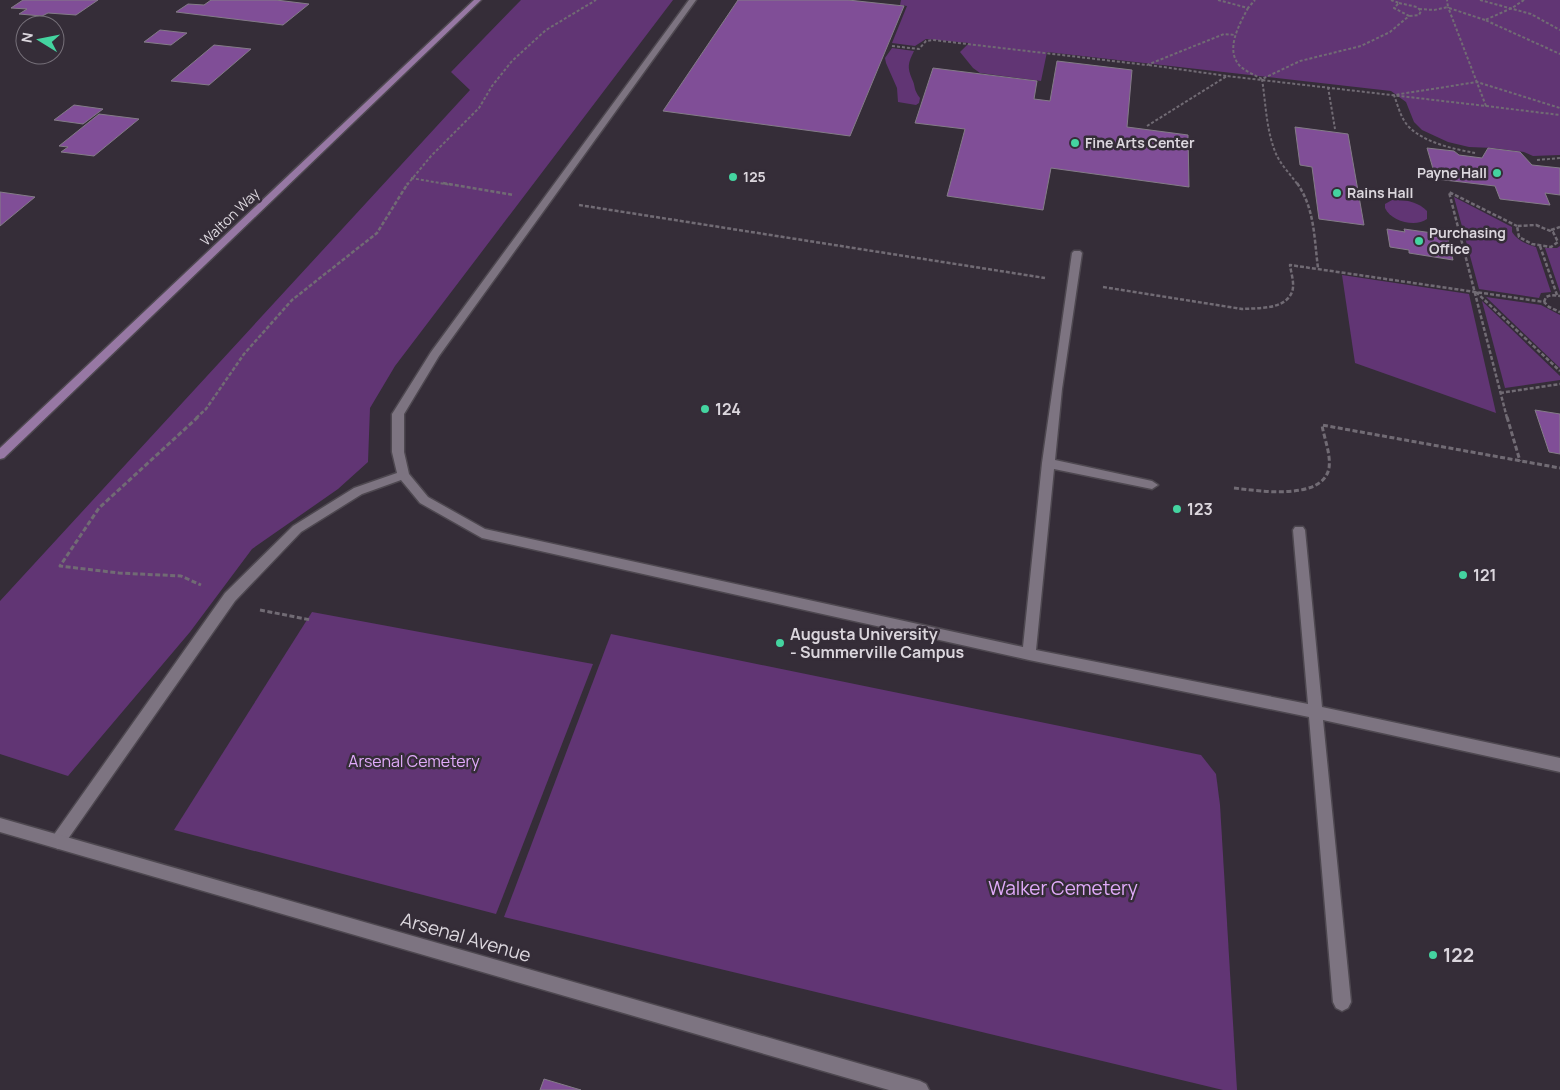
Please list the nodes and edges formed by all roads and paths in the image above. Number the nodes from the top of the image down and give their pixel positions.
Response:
1 (478, 0) edge
2 (596, 0) edge
3 (693, 0) edge
4 (1218, 0) edge
5 (1254, 0) edge
6 (1391, 0) edge
7 (1447, 0) edge
8 (1480, 0) edge
9 (1524, 0) edge
10 (1399, 3) junction
11 (1448, 7) junction
12 (1248, 8) junction
13 (1512, 8) junction
14 (1419, 9) junction
15 (1409, 16) junction
16 (1485, 20) junction
17 (1560, 30) edge
18 (1235, 35) junction
19 (892, 46) dead end
20 (1560, 54) edge
21 (1146, 65) junction
22 (1227, 76) junction
23 (1262, 79) junction
24 (1477, 82) junction
25 (1328, 87) junction
26 (1394, 95) junction
27 (1486, 106) junction
28 (1560, 108) edge
29 (1560, 115) edge
30 (1147, 126) dead end
31 (1335, 128) dead end
32 (1475, 154) dead end
33 (1560, 158) edge
34 (1537, 160) dead end
35 (411, 178) junction
36 (516, 196) dead end
37 (576, 205) dead end
38 (1517, 226) junction
39 (1560, 227) edge
40 (1551, 230) junction
41 (1540, 246) junction
42 (1077, 253) dead end
43 (1318, 268) junction
44 (1072, 283) junction
45 (1476, 292) junction
46 (1559, 295) edge
47 (1544, 302) junction
48 (1560, 312) edge
49 (1560, 371) edge
50 (1560, 384) edge
51 (1500, 393) junction
52 (0, 455) edge
53 (1520, 461) junction
54 (1048, 462) junction
55 (1560, 468) edge
56 (403, 475) junction
57 (1152, 485) dead end
58 (1234, 488) dead end
59 (1299, 530) dead end
60 (206, 587) dead end
61 (252, 606) dead end
62 (311, 620) dead end
63 (1029, 654) junction
64 (1314, 712) junction
65 (1560, 765) edge
66 (0, 825) edge
67 (58, 841) junction
68 (1342, 1002) dead end
69 (920, 1090) edge

1 - 52 main road, Walton Way
2 - 35 path
3 - 56 street
4 - 12 path
5 - 12 path
6 - 10 path
7 - 11 path
8 - 13 path
9 - 13 path
10 - 14 path
10 - 15 path
11 - 14 path
11 - 16 path
11 - 24 path
12 - 18 path
13 - 16 path
13 - 17 path
14 - 15 path
15 - 23 path
16 - 20 path
18 - 21 path
18 - 23 path
19 - 21 path
21 - 22 path
22 - 23 path
22 - 30 path
23 - 25 path
23 - 43 path
24 - 26 path
24 - 27 path
24 - 28 path
25 - 26 path
25 - 31 path
26 - 27 path
26 - 32 path
27 - 29 path
33 - 34 path
35 - 36 path
35 - 60 path
37 - 44 path
38 - 40 path
38 - 41 path
38 - 45 path
39 - 40 path
40 - 41 path
41 - 46 path
42 - 44 street
43 - 44 path
43 - 45 path
44 - 54 street
45 - 47 path
45 - 49 path
45 - 51 path
46 - 47 path
47 - 48 path
50 - 51 path
51 - 53 path
53 - 55 path
53 - 58 path
54 - 57 street
54 - 63 street
56 - 63 street
56 - 67 street
59 - 64 street
61 - 62 path
63 - 64 street
64 - 65 street
64 - 68 street
66 - 67 street, Arsenal Avenue
67 - 69 street, Arsenal Avenue

